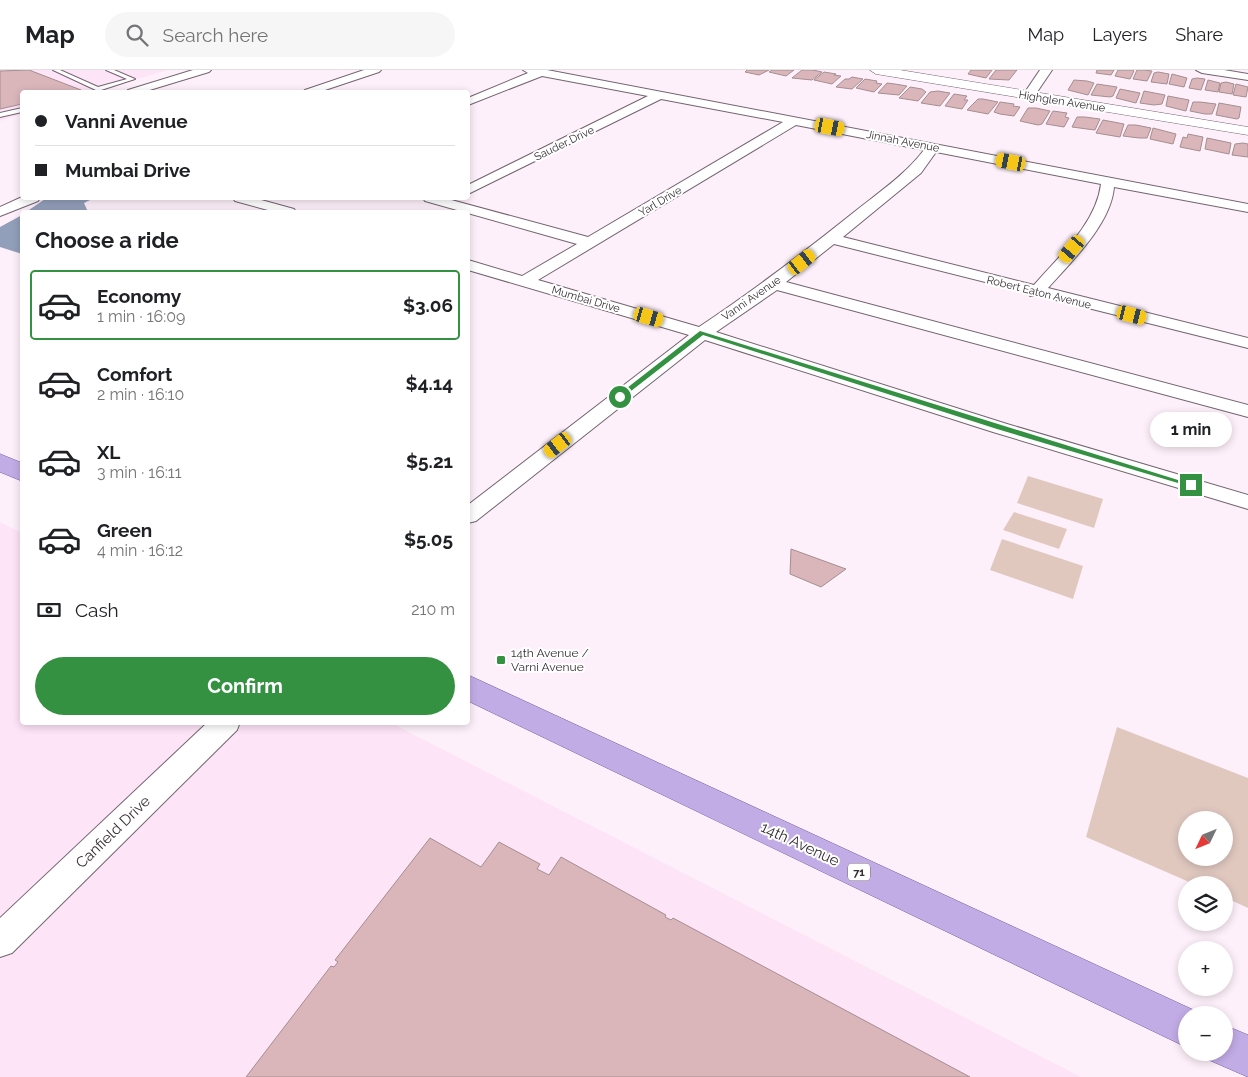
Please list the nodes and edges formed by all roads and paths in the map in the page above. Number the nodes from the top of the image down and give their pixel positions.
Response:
1 (56, 70) edge
2 (109, 70) edge
3 (205, 70) edge
4 (375, 70) edge
5 (876, 70) edge
6 (1046, 70) edge
7 (1202, 70) edge
8 (535, 71) edge
9 (1248, 77) edge
10 (98, 89) junction
11 (94, 90) edge
12 (139, 90) edge
13 (315, 90) edge
14 (660, 95) junction
15 (1028, 95) junction
16 (470, 101) edge
17 (20, 110) edge
18 (0, 115) edge
19 (796, 120) junction
20 (1248, 132) edge
21 (933, 147) junction
22 (1108, 181) junction
23 (470, 189) edge
24 (28, 200) edge
25 (249, 200) edge
26 (442, 200) edge
27 (446, 200) edge
28 (1248, 208) edge
29 (282, 210) edge
30 (427, 210) edge
31 (0, 212) edge
32 (831, 239) junction
33 (591, 243) junction
34 (470, 266) edge
35 (524, 281) junction
36 (774, 284) junction
37 (1036, 292) junction
38 (702, 333) junction
39 (1248, 343) edge
40 (1248, 411) edge
41 (0, 462) edge
42 (20, 472) edge
43 (1248, 502) edge
44 (470, 514) edge
45 (470, 688) edge
46 (223, 725) edge
47 (0, 940) edge
48 (1178, 1023) edge
49 (1233, 1049) edge
50 (1248, 1056) edge

1 - 10 lane
2 - 10 lane
3 - 12 street
4 - 13 street
5 - 15 street, Highglen Avenue
6 - 15 street
7 - 9 street
8 - 14 street, Jinnah Avenue
8 - 16 street
10 - 11 lane
14 - 19 street, Jinnah Avenue
14 - 23 street, Sauder Drive
15 - 20 street, Highglen Avenue
17 - 18 lane
19 - 21 street, Jinnah Avenue
19 - 33 street, Yarl Drive
21 - 22 street, Jinnah Avenue
21 - 32 street, Vanni Avenue
22 - 28 street, Jinnah Avenue
22 - 37 street
24 - 31 street
25 - 29 street
26 - 30 street
27 - 33 street
32 - 36 street, Vanni Avenue
32 - 37 street, Robert Eaton Avenue
33 - 35 street, Yarl Drive
34 - 35 street, Mumbai Drive
35 - 38 street, Mumbai Drive
36 - 38 street, Vanni Avenue
36 - 40 street
37 - 39 street, Robert Eaton Avenue
38 - 43 street, Mumbai Drive
38 - 44 street, Vanni Avenue
41 - 42 main road
45 - 48 main road, 14th Avenue / 71
46 - 47 street, Canfield Drive
49 - 50 main road

